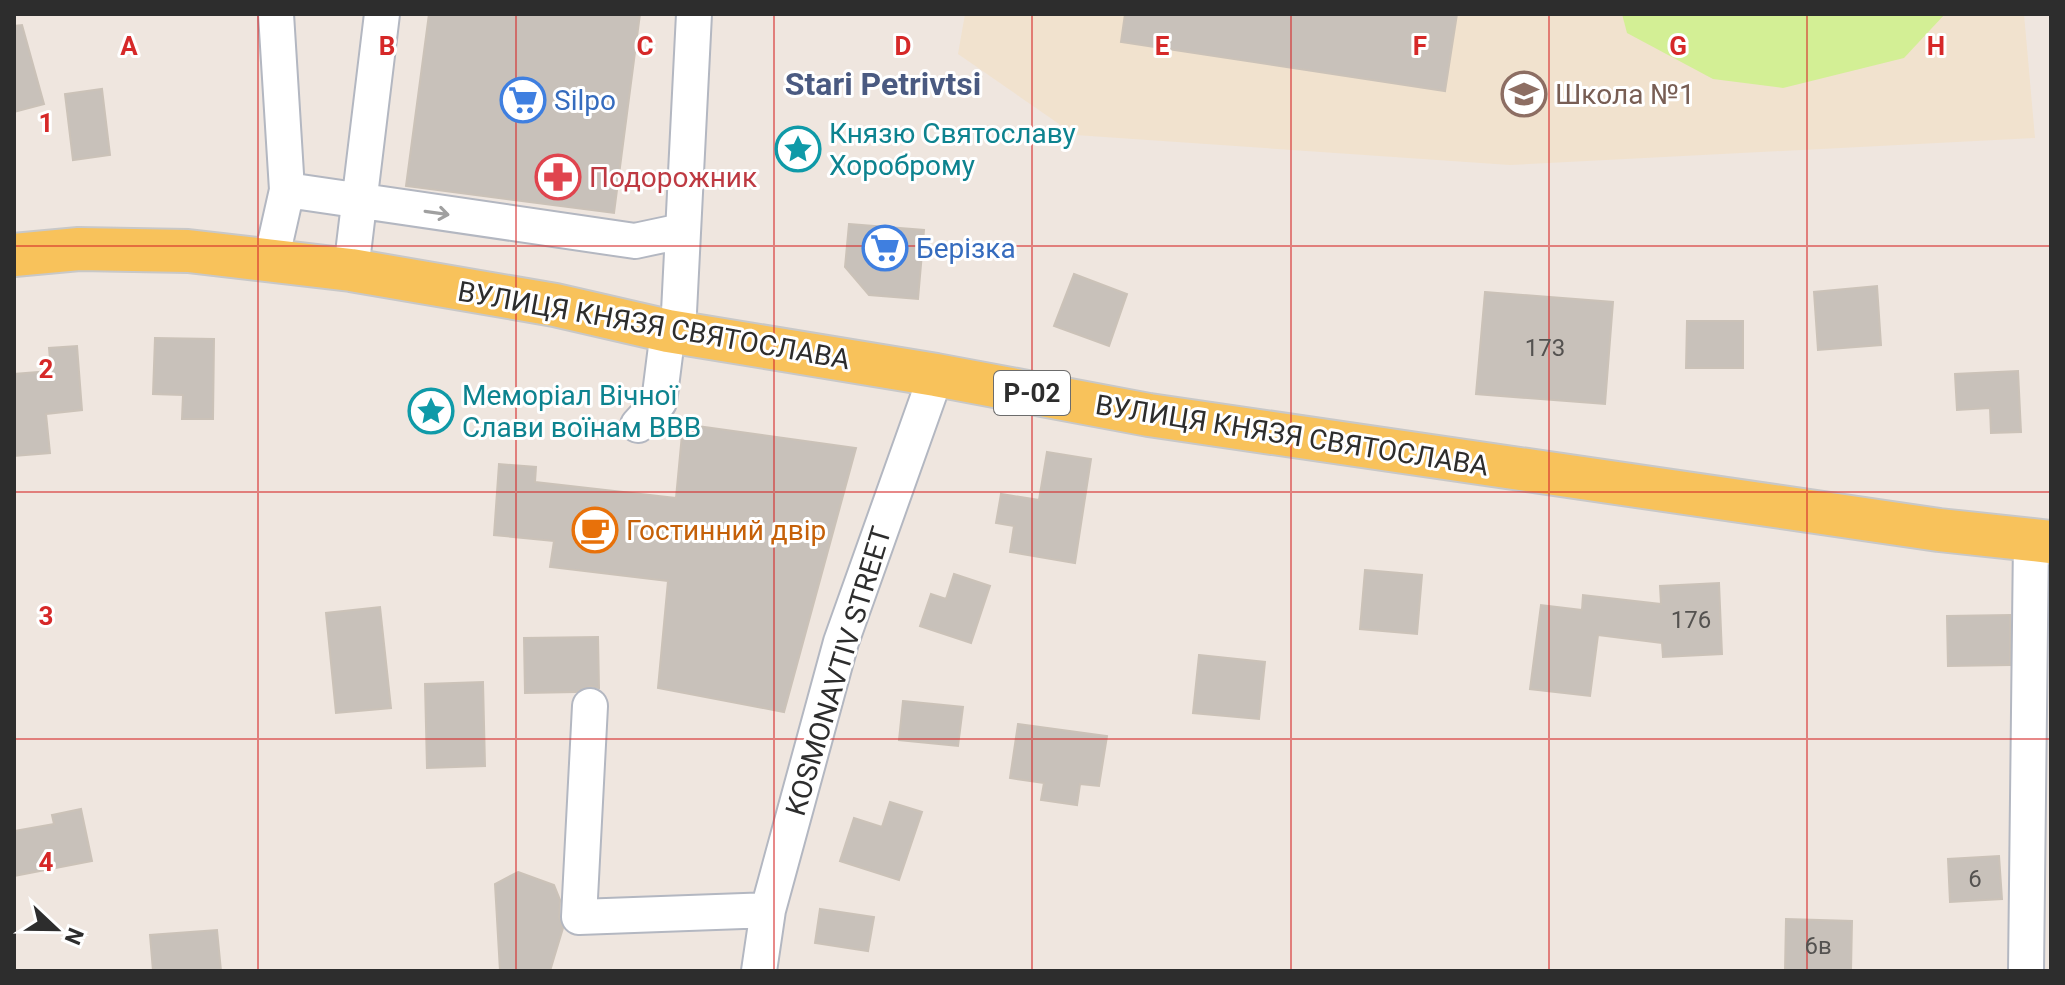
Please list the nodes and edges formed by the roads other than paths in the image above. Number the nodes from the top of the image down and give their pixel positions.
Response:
1 (276, 14) edge
2 (382, 14) edge
3 (694, 14) edge
4 (287, 190) junction
5 (359, 202) junction
6 (682, 231) junction
7 (14, 255) edge
8 (271, 261) junction
9 (351, 270) junction
10 (673, 332) junction
11 (936, 375) junction
12 (638, 425) dead end
13 (2041, 540) edge
14 (590, 706) dead end
15 (768, 910) junction
16 (759, 971) edge
17 (2026, 971) edge

1 - 4 street
2 - 5 street
3 - 6 street
4 - 5 street
4 - 8 street
5 -> 6 street
5 - 9 street
6 - 10 street
7 - 8 main road, ВУЛИЦЯ КНЯЗЯ СВЯТОСЛАВА / Р-02
8 - 9 main road, ВУЛИЦЯ КНЯЗЯ СВЯТОСЛАВА / Р-02
9 - 10 main road, ВУЛИЦЯ КНЯЗЯ СВЯТОСЛАВА / Р-02
10 - 11 main road, ВУЛИЦЯ КНЯЗЯ СВЯТОСЛАВА / Р-02
10 - 12 street
11 - 13 main road, ВУЛИЦЯ КНЯЗЯ СВЯТОСЛАВА / Р-02
11 - 15 street, KOSMONAVTIV STREET
13 - 17 street
14 - 15 street
15 - 16 street, KOSMONAVTIV STREET

